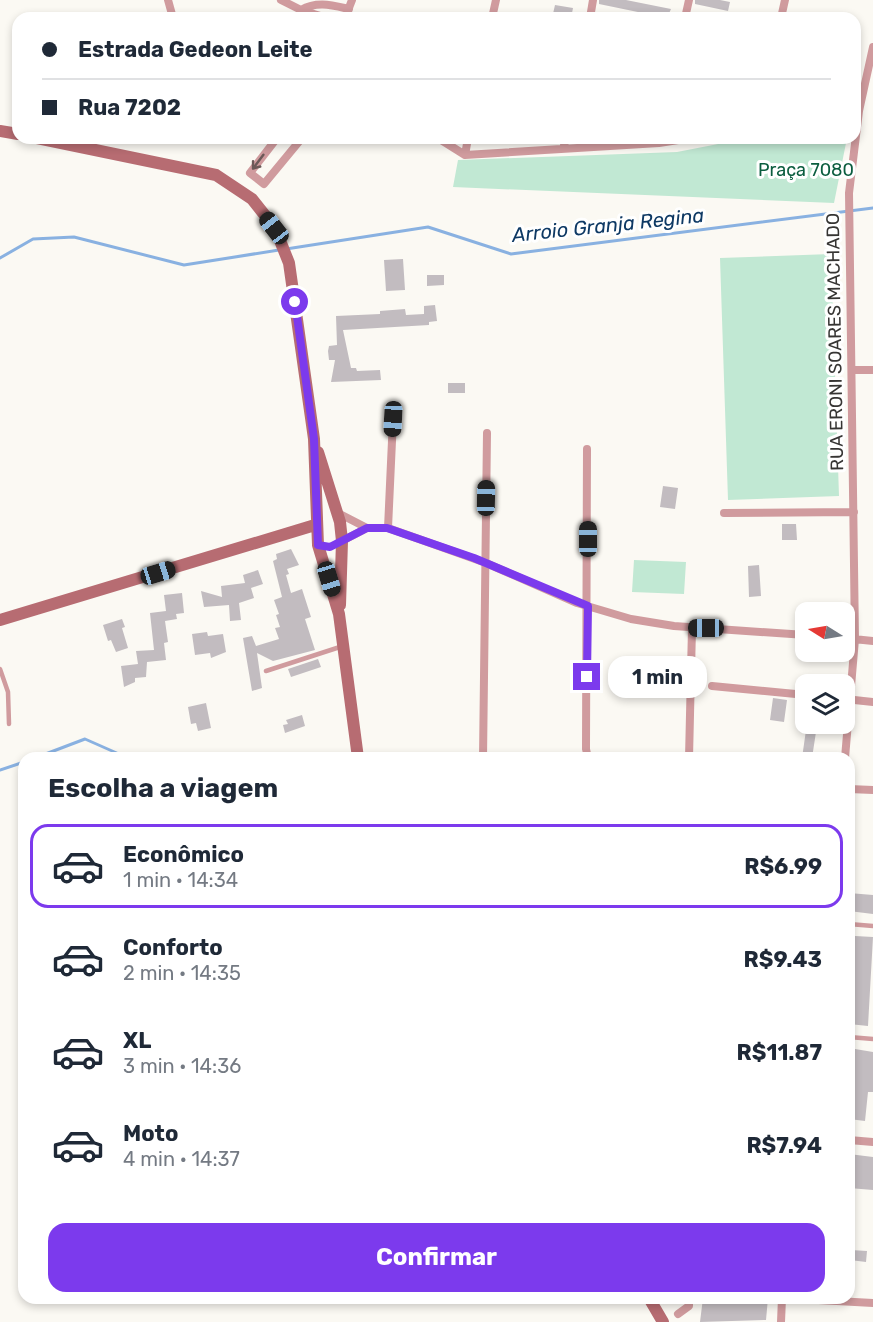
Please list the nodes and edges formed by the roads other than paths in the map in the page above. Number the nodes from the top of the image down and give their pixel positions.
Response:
1 (281, 0) edge
2 (351, 4) edge
3 (298, 9) junction
4 (295, 12) edge
5 (308, 12) edge
6 (873, 47) edge
7 (861, 96) edge
8 (66, 144) edge
9 (272, 144) edge
10 (297, 144) edge
11 (448, 144) edge
12 (467, 144) edge
13 (564, 144) edge
14 (623, 144) edge
15 (854, 144) edge
16 (563, 149) junction
17 (465, 155) junction
18 (852, 369) junction
19 (873, 370) edge
20 (393, 419) dead end
21 (487, 433) dead end
22 (314, 439) junction
23 (587, 449) dead end
24 (316, 510) junction
25 (336, 512) junction
26 (854, 512) junction
27 (724, 513) dead end
28 (315, 525) junction
29 (367, 528) junction
30 (387, 528) junction
31 (342, 541) junction
32 (318, 545) junction
33 (486, 563) junction
34 (855, 602) edge
35 (588, 606) junction
36 (339, 614) junction
37 (0, 621) edge
38 (692, 628) junction
39 (795, 634) edge
40 (855, 639) edge
41 (873, 641) edge
42 (344, 646) junction
43 (0, 669) edge
44 (266, 671) dead end
45 (712, 686) dead end
46 (795, 694) edge
47 (855, 700) edge
48 (873, 702) edge
49 (9, 724) dead end
50 (846, 734) edge
51 (357, 752) edge
52 (483, 752) edge
53 (587, 752) edge
54 (689, 752) edge
55 (845, 752) edge
56 (855, 789) edge
57 (873, 790) edge
58 (855, 924) edge
59 (873, 926) edge
60 (855, 1038) edge
61 (873, 1039) edge
62 (855, 1140) edge
63 (873, 1142) edge
64 (855, 1302) edge
65 (873, 1303) edge
66 (652, 1304) edge
67 (690, 1304) edge
68 (782, 1304) edge
69 (678, 1314) dead end
70 (663, 1322) edge
71 (781, 1322) edge

1 - 3 street
2 - 3 street
3 - 4 street
3 - 5 street
6 - 7 street, RUA ERONI SOARES MACHADO
8 - 22 main road
9 -> 10 street
11 - 17 street
12 - 17 street
13 - 16 street
14 - 16 street
15 - 18 street, RUA ERONI SOARES MACHADO
16 - 17 street
18 - 19 street
18 - 26 street, RUA ERONI SOARES MACHADO
20 - 30 street
21 - 33 street
22 - 24 main road
22 - 25 main road
23 - 35 street
24 - 25 main road
24 - 28 main road
25 - 29 street
25 - 31 main road
26 - 27 street
26 - 34 street, RUA ERONI SOARES MACHADO
28 - 32 main road
28 - 37 main road
29 - 30 street
29 - 31 street
30 - 33 street
31 - 32 main road
31 - 36 main road
32 - 36 main road
33 - 35 street
33 - 52 street
35 - 38 street
35 - 53 street
36 - 42 main road
38 - 39 street
38 - 54 street
40 - 41 street
42 - 44 lane
42 - 51 main road
43 - 49 lane
45 - 46 street
47 - 48 street
50 - 55 street, RUA ERONI SOARES MACHADO
56 - 57 street
58 - 59 lane
60 - 61 lane
62 - 63 street
64 - 65 street
66 - 70 main road
67 - 69 street
68 - 71 street

